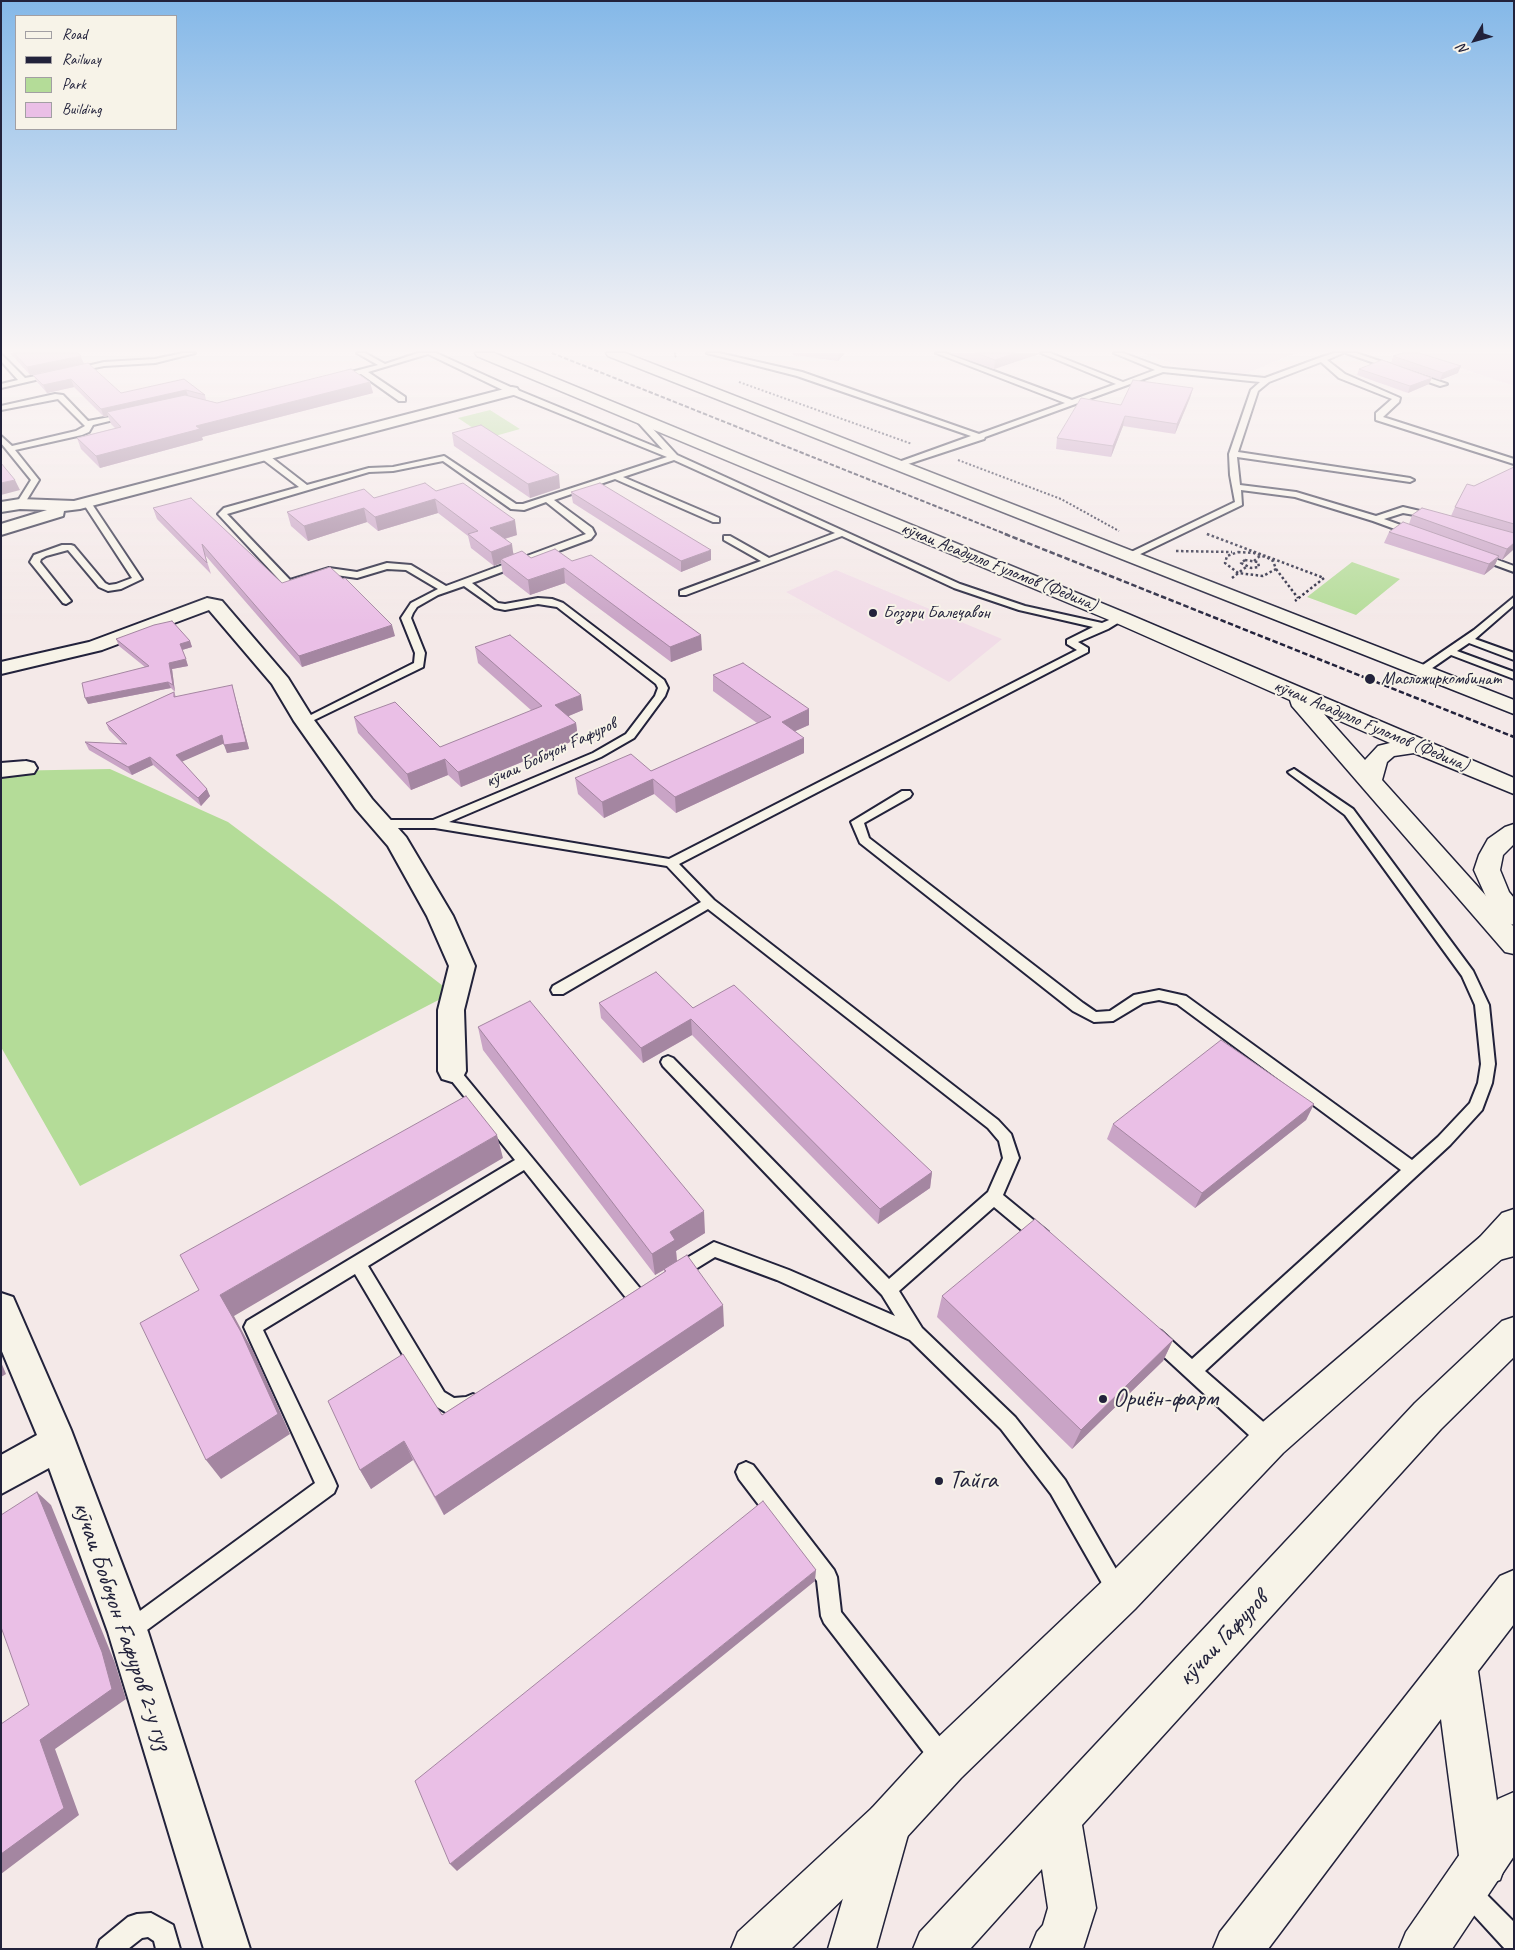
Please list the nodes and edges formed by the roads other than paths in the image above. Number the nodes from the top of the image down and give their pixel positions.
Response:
1 (6, 444) edge
2 (32, 444) edge
3 (310, 444) edge
4 (642, 444) edge
5 (662, 444) edge
6 (701, 444) edge
7 (847, 444) edge
8 (962, 444) edge
9 (1236, 444) edge
10 (1459, 444) edge
11 (11, 449) junction
12 (1233, 454) junction
13 (264, 456) junction
14 (674, 457) junction
15 (1514, 462) edge
16 (899, 465) junction
17 (617, 477) junction
18 (1410, 480) dead end
19 (1236, 487) junction
20 (306, 488) junction
21 (547, 499) junction
22 (20, 504) junction
23 (81, 504) junction
24 (1, 507) edge
25 (1376, 518) junction
26 (716, 520) dead end
27 (1448, 521) edge
28 (1, 530) edge
29 (843, 533) junction
30 (1422, 535) edge
31 (727, 538) dead end
32 (1468, 552) edge
33 (1130, 556) junction
34 (768, 561) junction
35 (1514, 569) edge
36 (465, 582) junction
37 (440, 591) junction
38 (683, 593) dead end
39 (1514, 600) edge
40 (66, 601) dead end
41 (1121, 618) junction
42 (1104, 627) junction
43 (1467, 639) junction
44 (1449, 651) junction
45 (1514, 657) edge
46 (1, 668) edge
47 (1421, 671) junction
48 (1514, 676) edge
49 (1294, 694) junction
50 (1514, 708) edge
51 (304, 721) junction
52 (1416, 746) junction
53 (26, 768) dead end
54 (1, 770) edge
55 (1294, 772) dead end
56 (1370, 780) junction
57 (1514, 787) edge
58 (906, 794) dead end
59 (382, 824) junction
60 (435, 824) junction
61 (1514, 832) edge
62 (671, 863) junction
63 (710, 902) junction
64 (1514, 916) edge
65 (1514, 945) edge
66 (558, 990) dead end
67 (668, 1062) dead end
68 (452, 1071) joint
69 (526, 1161) junction
70 (1413, 1170) junction
71 (994, 1198) junction
72 (1507, 1237) edge
73 (1058, 1251) edge
74 (357, 1263) junction
75 (888, 1290) junction
76 (637, 1298) junction
77 (1, 1308) edge
78 (621, 1308) edge
79 (1146, 1329) edge
80 (1514, 1333) edge
81 (916, 1334) junction
82 (1192, 1371) junction
83 (484, 1396) edge
84 (1270, 1440) junction
85 (58, 1443) junction
86 (746, 1472) dead end
87 (1, 1476) edge
88 (1514, 1590) edge
89 (1120, 1594) junction
90 (128, 1632) junction
91 (1456, 1667) junction
92 (945, 1762) junction
93 (1514, 1815) edge
94 (1058, 1819) junction
95 (888, 1824) junction
96 (1474, 1876) junction
97 (1514, 1940) edge
98 (109, 1949) edge
99 (168, 1949) edge
100 (227, 1949) edge
101 (755, 1949) edge
102 (852, 1949) edge
103 (937, 1949) edge
104 (1054, 1949) edge
105 (1237, 1949) edge
106 (1423, 1949) edge

1 - 11 lane
2 - 11 lane
3 - 13 street
4 - 14 lane
5 - 14 lane
6 - 41 street, кӯчаи Асадулло Ғуломов (Федина)
7 - 16 street
8 - 16 lane
9 - 12 lane
10 - 15 lane
11 - 22 lane
12 - 18 lane
12 - 19 lane
13 - 20 lane
13 - 23 street
14 - 17 lane
14 - 29 lane
16 - 33 street
17 - 21 lane
17 - 26 lane
19 - 25 lane
19 - 33 lane
20 - 21 lane
20 - 37 lane
21 - 36 lane
22 - 23 street
22 - 24 street
23 - 28 street
23 - 40 lane
25 - 27 lane
25 - 30 lane
29 - 34 lane
29 - 42 lane
31 - 34 lane
32 - 35 lane
33 - 47 street
34 - 38 lane
36 - 37 lane
36 - 60 lane, кӯчаи Бобоҷон Ғафуров
37 - 51 lane
39 - 43 lane
41 - 42 lane
41 - 49 street, кӯчаи Асадулло Ғуломов (Федина)
42 - 62 lane
43 - 44 lane
43 - 45 lane
44 - 47 lane
44 - 48 lane
46 - 51 street
47 - 50 street
49 - 52 street, кӯчаи Асадулло Ғуломов (Федина)
49 - 56 street
51 - 59 street
52 - 56 street
52 - 57 street, кӯчаи Асадулло Ғуломов (Федина)
53 - 54 street
55 - 70 lane
56 - 65 street
58 - 70 lane
59 - 60 lane
59 - 68 street
60 - 62 lane
61 - 64 street
62 - 63 lane
63 - 66 lane
63 - 71 lane
67 - 75 lane
68 - 69 lane
69 - 74 lane
69 - 76 lane
70 - 82 lane
71 - 73 lane
71 - 75 lane
72 - 84 street
74 - 83 lane
74 - 90 lane
75 - 81 lane
76 - 78 lane
76 - 81 lane
77 - 85 street, кӯчаи Бобоҷон Ғафуров 2-у гуз
79 - 82 lane
80 - 94 street, кӯчаи Гафуров
81 - 89 lane
82 - 84 lane
84 - 89 street
85 - 87 street
85 - 90 street, кӯчаи Бобоҷон Ғафуров 2-у гуз
86 - 92 lane
88 - 91 street
89 - 92 street
90 - 100 street, кӯчаи Бобоҷон Ғафуров 2-у гуз
91 - 96 street
91 - 105 street
92 - 95 street
93 - 96 street
94 - 103 street, кӯчаи Гафуров
94 - 104 street
95 - 101 street
95 - 102 street
96 - 97 lane
96 - 106 street
98 - 99 lane

